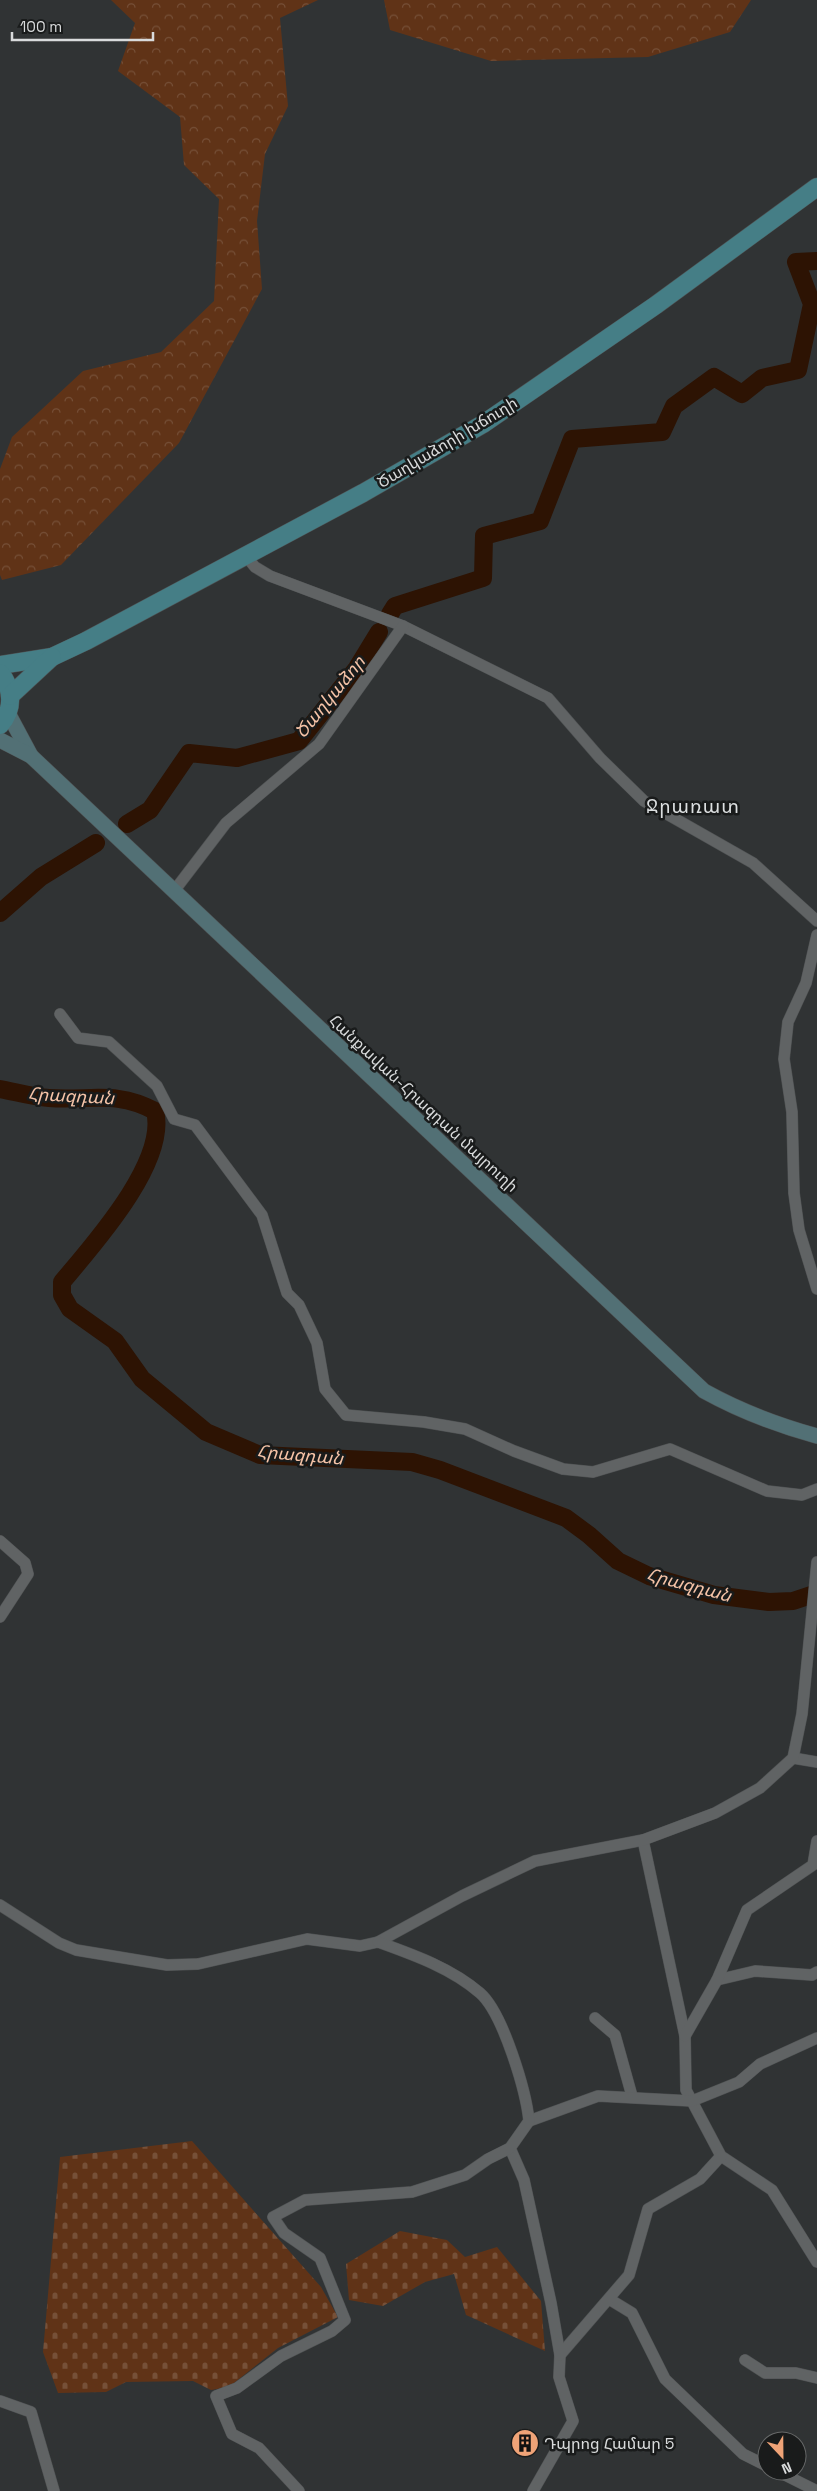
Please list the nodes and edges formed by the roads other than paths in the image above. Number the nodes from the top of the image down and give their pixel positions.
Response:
1 (817, 187) edge
2 (245, 555) junction
3 (403, 626) junction
4 (52, 657) junction
5 (0, 665) edge
6 (0, 673) edge
7 (6, 712) edge
8 (0, 740) edge
9 (31, 756) junction
10 (174, 891) junction
11 (817, 921) edge
12 (817, 935) edge
13 (60, 1014) dead end
14 (817, 1289) edge
15 (817, 1436) edge
16 (817, 1489) edge
17 (0, 1541) edge
18 (817, 1562) edge
19 (817, 1571) edge
20 (0, 1617) edge
21 (793, 1758) junction
22 (817, 1762) edge
23 (643, 1840) junction
24 (817, 1841) edge
25 (0, 1905) edge
26 (378, 1942) junction
27 (817, 1972) edge
28 (717, 1980) junction
29 (595, 2018) dead end
30 (685, 2036) junction
31 (817, 2038) edge
32 (632, 2096) junction
33 (692, 2101) junction
34 (529, 2121) junction
35 (510, 2148) junction
36 (721, 2156) junction
37 (817, 2262) edge
38 (609, 2299) junction
39 (560, 2355) junction
40 (745, 2360) dead end
41 (817, 2378) edge
42 (0, 2400) edge
43 (757, 2461) edge
44 (797, 2481) edge
45 (54, 2491) edge
46 (299, 2491) edge
47 (533, 2491) edge
48 (817, 2491) edge

1 - 2 main road, Ծաղկաձորի խճուղի
2 - 3 street
2 - 4 main road, Ծաղկաձորի խճուղի
3 - 10 street
3 - 11 street
4 - 5 main road, Ծաղկաձորի խճուղի
4 - 7 main road, Ծաղկաձորի խճուղի
6 - 7 main road
7 - 9 main road, Հանքավան-Հրազդան մայրուղի
8 - 9 main road, Հանքավան-Հրազդան մայրուղի
9 - 10 main road, Հանքավան-Հրազդան մայրուղի
10 - 15 main road, Հանքավան-Հրազդան մայրուղի
12 - 14 street
13 - 16 street
17 - 20 street
18 - 19 street
19 - 21 street
21 - 22 street
21 - 23 street
23 - 26 street
23 - 30 street
24 - 28 street
25 - 26 street
26 - 34 street
27 - 28 street
28 - 30 street
29 - 32 street
30 - 33 street
31 - 33 street
32 - 33 street
32 - 34 street
33 - 36 street
34 - 35 street
35 - 39 street
35 - 46 street
36 - 37 street
36 - 38 street
38 - 39 street
38 - 43 street
39 - 47 street
40 - 41 street
42 - 45 street
44 - 48 street

